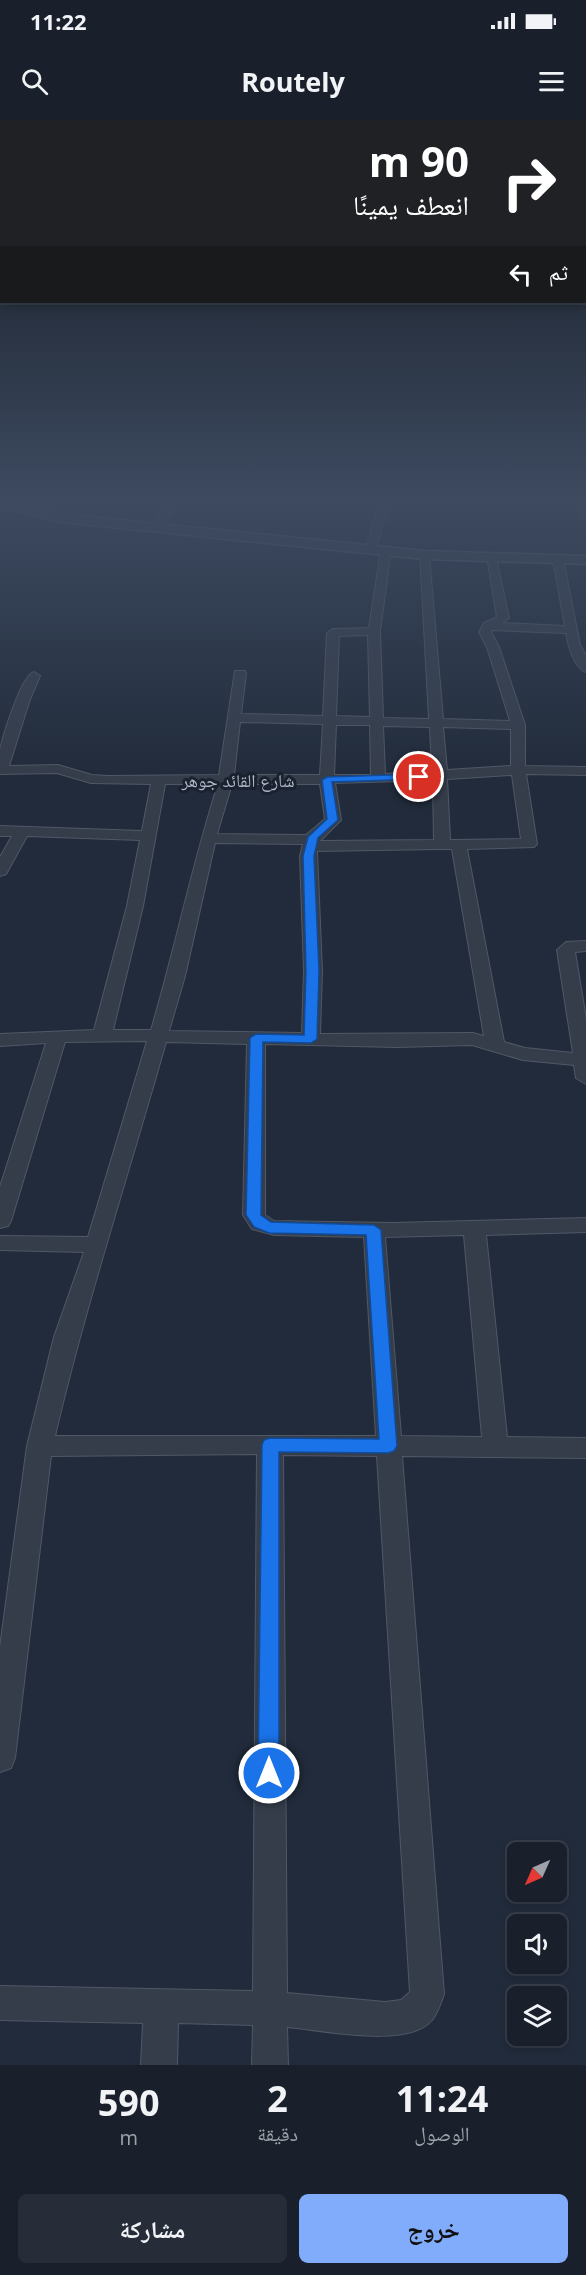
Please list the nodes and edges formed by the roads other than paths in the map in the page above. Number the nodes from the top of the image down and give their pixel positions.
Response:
1 (380, 594) edge
2 (427, 594) edge
3 (498, 594) edge
4 (564, 594) edge
5 (488, 626) junction
6 (571, 630) junction
7 (374, 631) junction
8 (586, 668) edge
9 (240, 674) dead end
10 (34, 676) dead end
11 (234, 718) junction
12 (329, 721) junction
13 (377, 722) junction
14 (436, 724) junction
15 (518, 725) junction
16 (1, 770) edge
17 (518, 770) junction
18 (586, 771) edge
19 (440, 776) junction
20 (378, 779) junction
21 (159, 780) junction
22 (226, 780) junction
23 (327, 780) junction
24 (0, 831) edge
25 (22, 832) junction
26 (149, 836) junction
27 (208, 838) junction
28 (311, 843) junction
29 (451, 846) junction
30 (0, 871) edge
31 (586, 946) edge
32 (102, 1035) junction
33 (58, 1036) junction
34 (159, 1037) junction
35 (256, 1038) junction
36 (311, 1039) junction
37 (0, 1040) edge
38 (495, 1044) junction
39 (585, 1069) edge
40 (0, 1221) edge
41 (586, 1225) edge
42 (474, 1228) junction
43 (374, 1230) junction
44 (0, 1243) edge
45 (97, 1245) junction
46 (270, 1445) junction
47 (40, 1446) junction
48 (388, 1446) junction
49 (495, 1446) junction
50 (586, 1448) edge
51 (7, 1656) edge
52 (0, 1758) edge
53 (0, 2003) edge
54 (161, 2006) junction
55 (268, 2008) junction
56 (159, 2065) edge
57 (270, 2065) edge

1 - 7 street
2 - 14 street
3 - 5 street
4 - 6 street
5 - 6 street
5 - 15 street
6 - 8 street
7 - 12 street
7 - 13 street
9 - 11 street
10 - 16 street
11 - 12 street
11 - 22 street
12 - 13 street
12 - 23 street
13 - 14 street
13 - 20 street
14 - 15 street
14 - 19 street
15 - 17 street
16 - 21 street, شارع القائد جوهر
17 - 18 street, شارع القائد جوهر
17 - 19 street, شارع القائد جوهر
17 - 29 street
19 - 20 street, شارع القائد جوهر
19 - 29 street
20 - 23 street, شارع القائد جوهر
21 - 22 street, شارع القائد جوهر
21 - 26 street
22 - 23 street, شارع القائد جوهر
22 - 27 street
23 - 28 street
24 - 25 street
25 - 26 street
25 - 30 street
26 - 32 street
27 - 28 street
27 - 34 street
28 - 29 street
28 - 36 street
29 - 38 street
31 - 39 street
32 - 33 street
32 - 34 street
33 - 37 street
33 - 40 street
34 - 35 street
34 - 45 street
35 - 36 street
35 - 43 street
36 - 38 street
38 - 39 street
41 - 42 street
42 - 43 street
42 - 49 street
43 - 48 street
44 - 45 street
45 - 47 street
46 - 47 street
46 - 48 street
46 - 55 street
47 - 51 street
48 - 49 street
48 - 55 street
49 - 50 street
51 - 52 street
53 - 54 street
54 - 55 street
54 - 56 street
55 - 57 street

